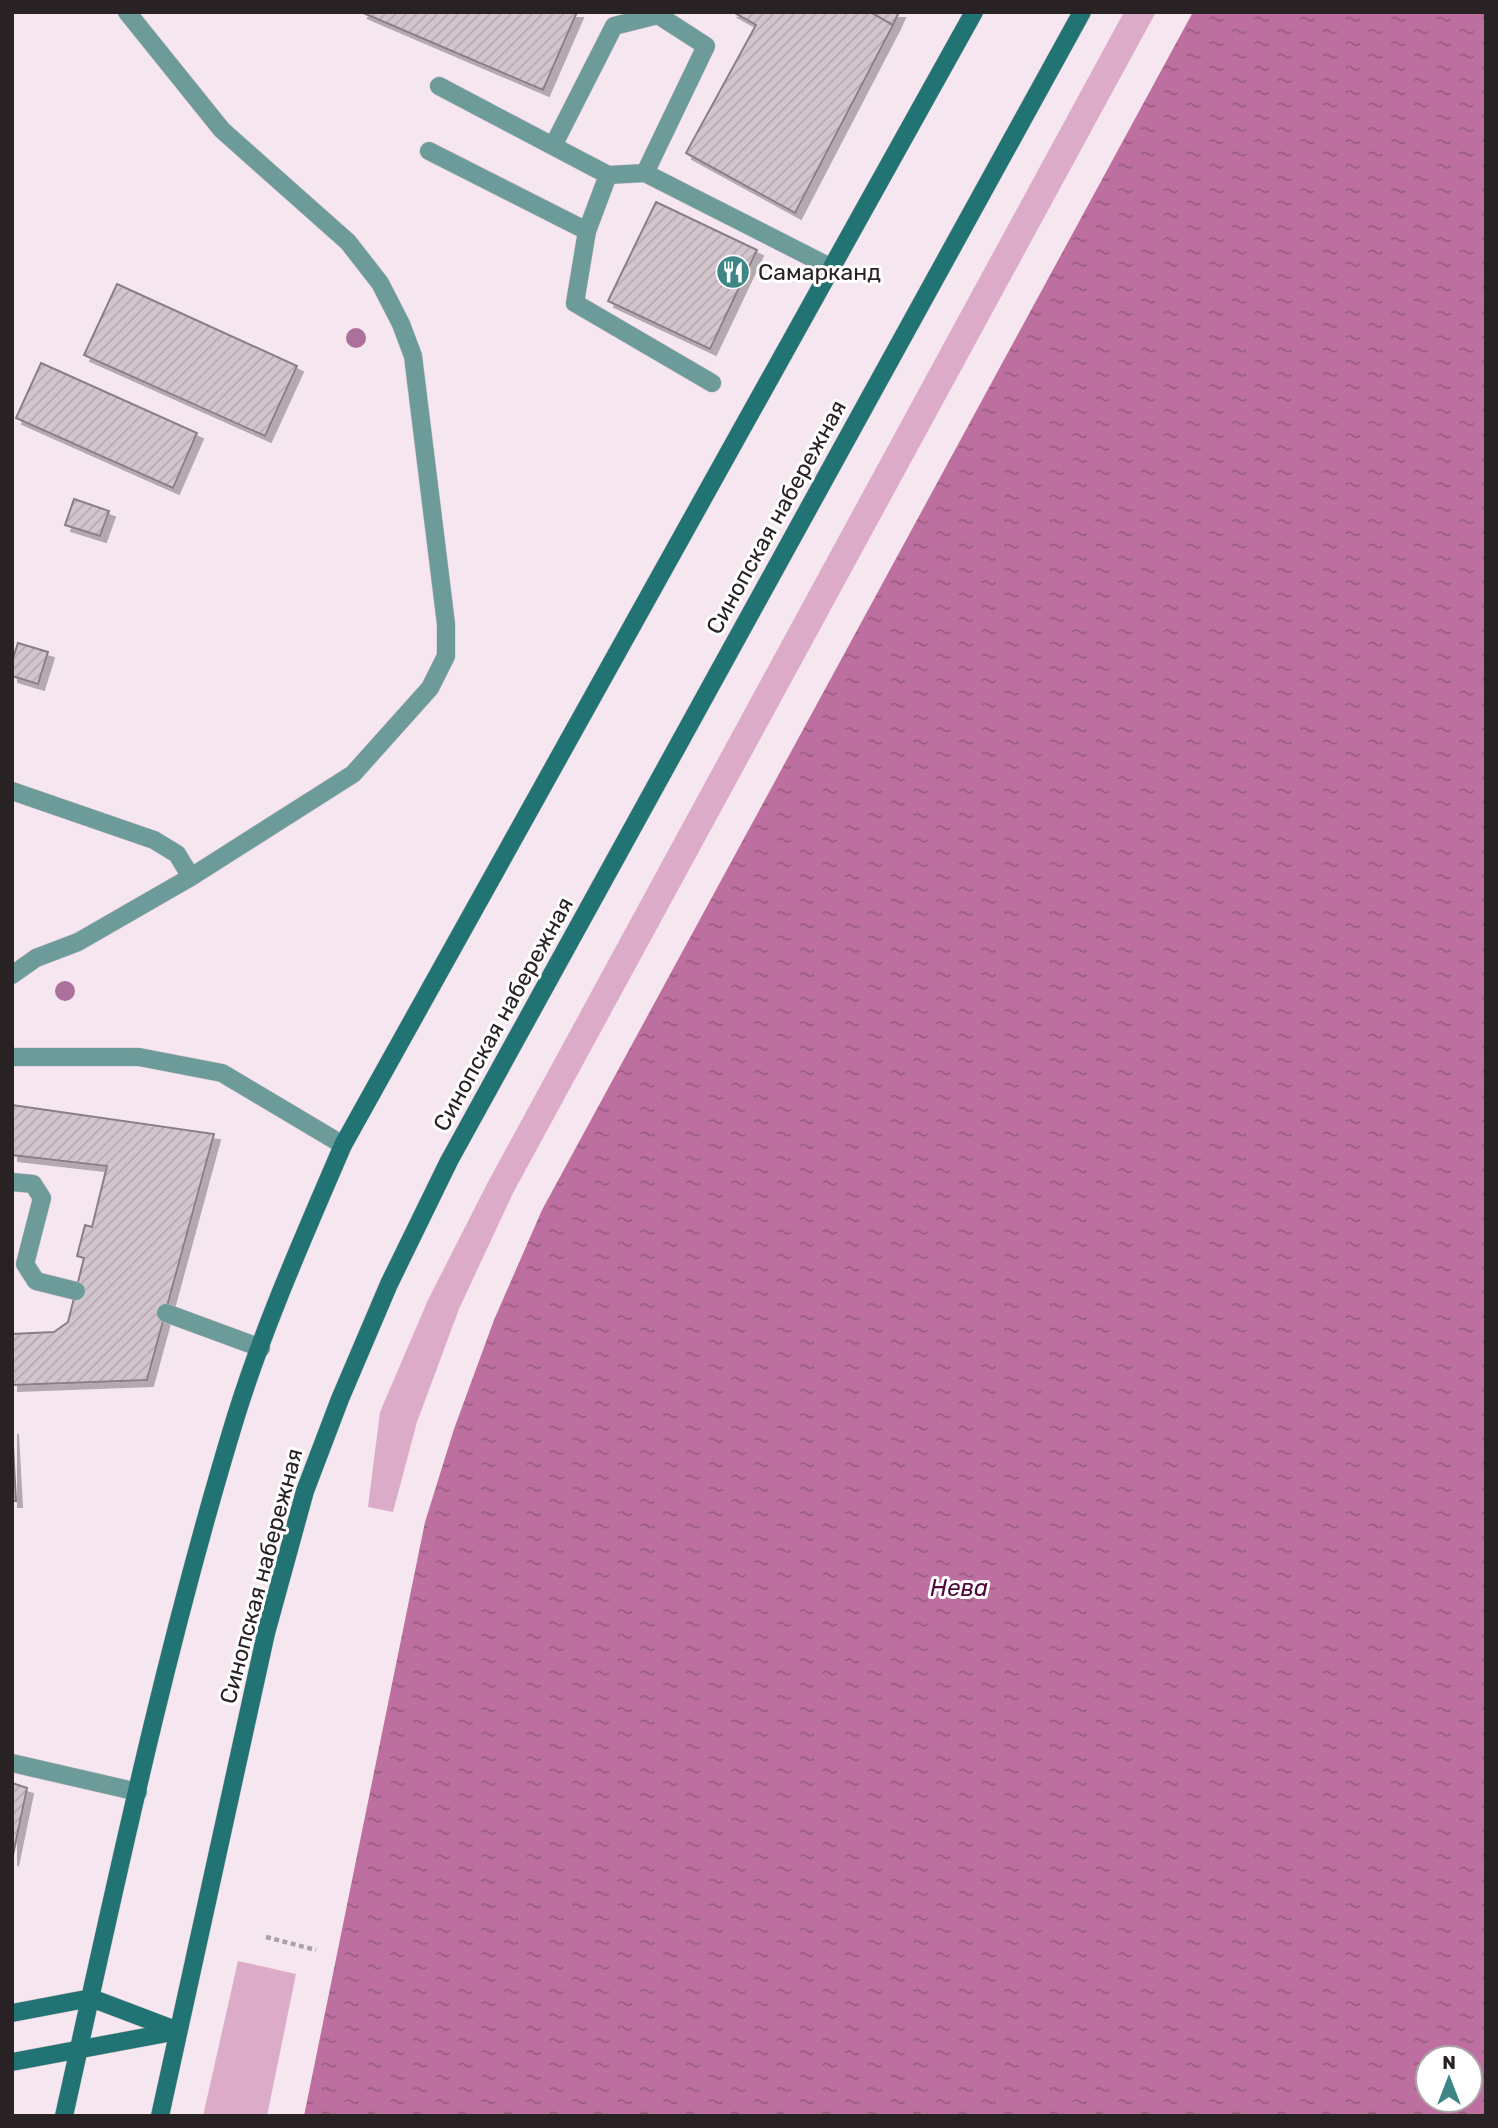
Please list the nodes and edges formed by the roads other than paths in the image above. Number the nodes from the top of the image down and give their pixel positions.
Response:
1 (127, 12) edge
2 (974, 12) edge
3 (1082, 12) edge
4 (439, 86) dead end
5 (552, 146) junction
6 (429, 151) dead end
7 (645, 173) junction
8 (608, 175) junction
9 (587, 232) junction
10 (830, 267) junction
11 (712, 383) dead end
12 (12, 791) edge
13 (191, 877) junction
14 (12, 975) edge
15 (12, 1057) edge
16 (343, 1145) junction
17 (12, 1182) edge
18 (76, 1291) dead end
19 (166, 1313) dead end
20 (261, 1349) junction
21 (12, 1763) edge
22 (138, 1792) junction
23 (91, 1998) junction
24 (12, 2013) edge
25 (178, 2031) junction
26 (79, 2050) junction
27 (12, 2062) edge
28 (64, 2116) edge
29 (160, 2116) edge

1 - 13 lane
2 - 10 main road
3 - 25 main road, Синопская набережная
4 - 5 lane
5 - 7 lane
5 - 8 lane
6 - 9 lane
7 - 8 lane
7 - 10 lane
8 - 9 lane
9 - 11 lane
10 - 16 main road
12 - 13 lane
13 - 14 lane
15 - 16 lane
16 - 20 main road
17 - 18 lane
19 - 20 lane
20 - 22 main road
21 - 22 lane
22 - 23 main road
23 - 24 main road
23 - 25 main road
23 - 26 main road
25 - 26 main road
25 - 29 main road, Синопская набережная
26 - 27 main road
26 - 28 main road

